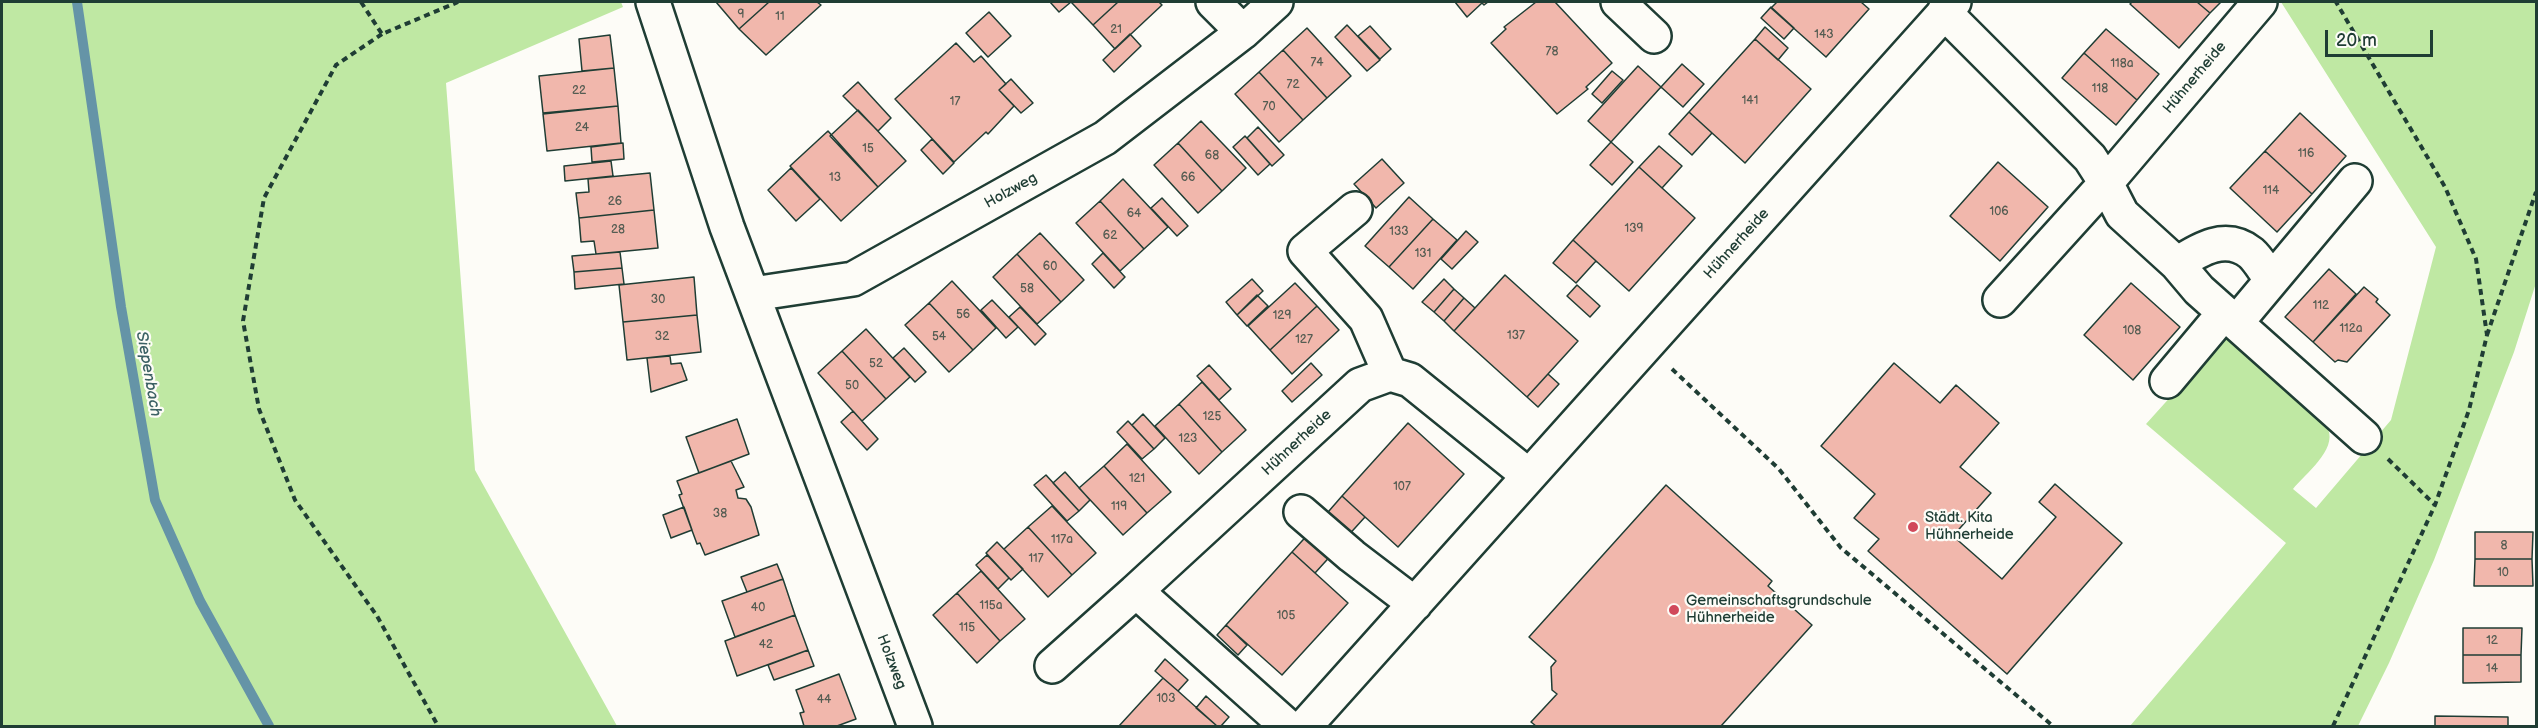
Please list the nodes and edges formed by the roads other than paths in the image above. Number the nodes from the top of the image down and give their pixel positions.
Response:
1 (653, 2) edge
2 (1213, 2) edge
3 (1276, 2) edge
4 (1618, 2) edge
5 (2260, 2) edge
6 (1949, 7) edge
7 (1243, 32) junction
8 (1654, 36) dead end
9 (2355, 181) dead end
10 (2106, 183) junction
11 (1355, 209) dead end
12 (2177, 264) junction
13 (2272, 280) junction
14 (753, 294) junction
15 (2000, 300) dead end
16 (2230, 318) junction
17 (1390, 375) junction
18 (2167, 381) dead end
19 (2364, 437) road end
20 (1529, 476) junction
21 (1300, 512) dead end
22 (1136, 591) junction
23 (1415, 604) junction
24 (1052, 666) dead end
25 (915, 726) edge
26 (1287, 726) edge
27 (1305, 726) edge

1 - 14 street, Holzweg
2 - 7 street
3 - 7 street, Holzweg
4 - 8 street
5 - 10 street, Hühnerheide
6 - 10 street, Hühnerheide
6 - 20 street, Hühnerheide
7 - 14 street, Holzweg
9 - 13 street
10 - 12 street, Hühnerheide
10 - 15 street, Hühnerheide
11 - 17 street
12 - 13 street
12 - 16 street, Hühnerheide
13 - 16 street
14 - 25 street, Holzweg
16 - 18 street
16 - 19 street, Hühnerheide
17 - 20 street
17 - 22 street, Hühnerheide
20 - 23 street, Hühnerheide
21 - 23 street
22 - 24 street, Hühnerheide
22 - 26 street
23 - 27 street, Hühnerheide

